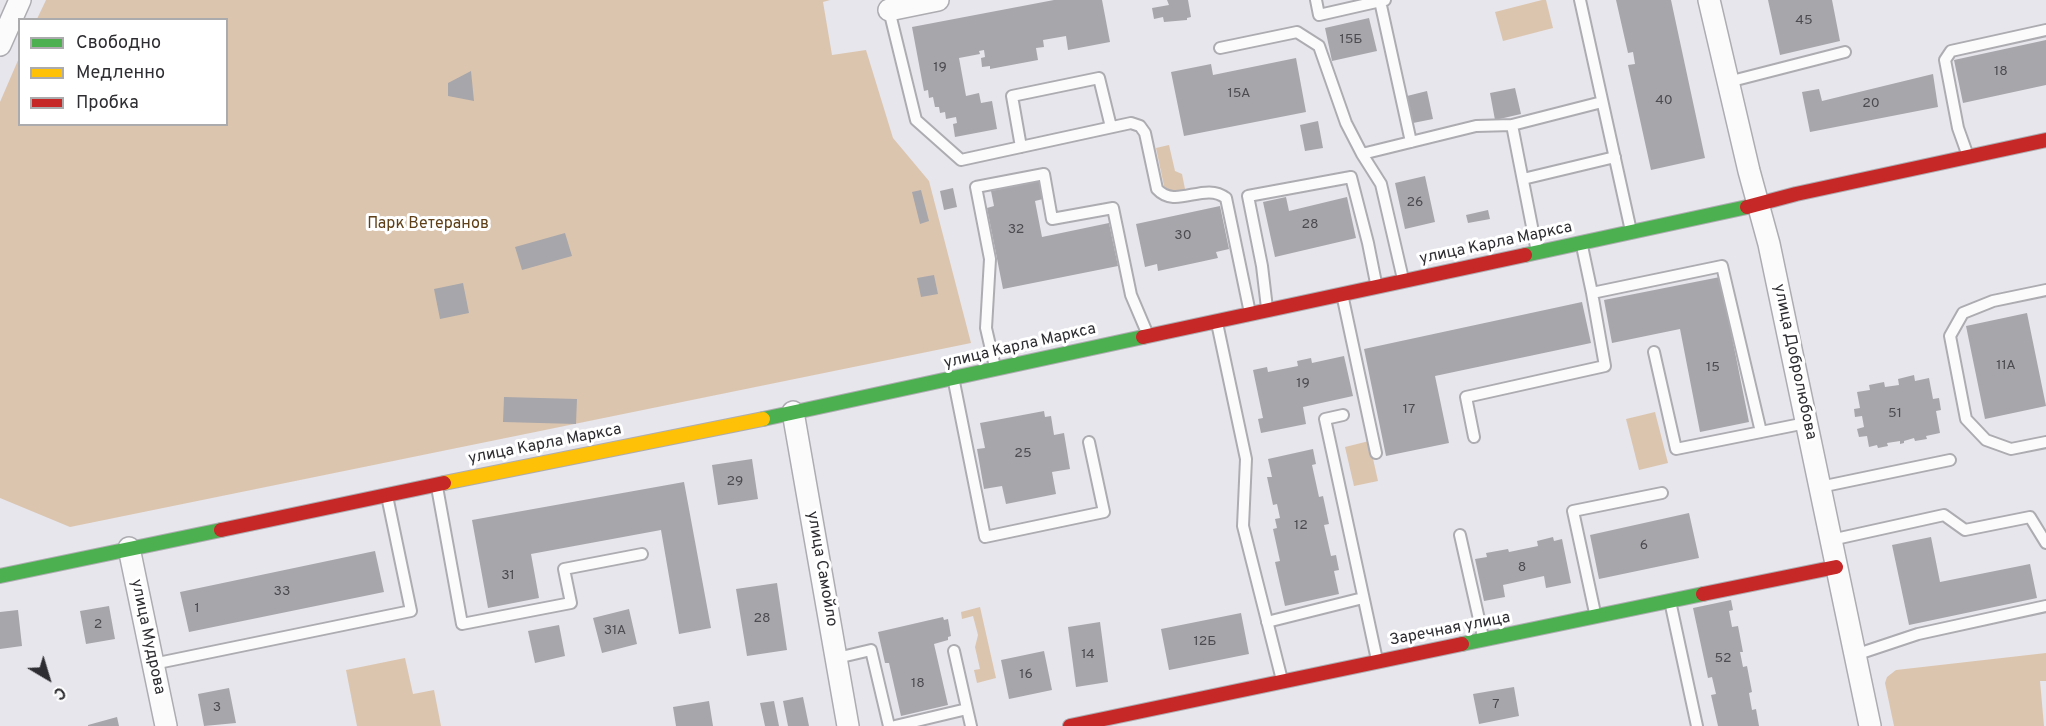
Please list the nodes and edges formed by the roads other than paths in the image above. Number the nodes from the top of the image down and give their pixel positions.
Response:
1 (938, 0) edge
2 (1316, 0) edge
3 (1580, 0) edge
4 (1709, 0) edge
5 (17, 1) edge
6 (1383, 1) edge
7 (889, 10) joint
8 (2046, 30) edge
9 (0, 45) edge
10 (1220, 48) dead end
11 (1845, 52) dead end
12 (1728, 82) junction
13 (1602, 102) junction
14 (1512, 125) junction
15 (1111, 127) junction
16 (2046, 140) edge
17 (1411, 142) junction
18 (1021, 147) junction
19 (1362, 154) junction
20 (1615, 157) junction
21 (1969, 157) junction
22 (1523, 179) junction
23 (1758, 204) junction
24 (1631, 232) junction
25 (1581, 243) junction
26 (1538, 252) junction
27 (1403, 280) junction
28 (1376, 286) junction
29 (2046, 290) edge
30 (1592, 293) junction
31 (1342, 294) junction
32 (1267, 310) junction
33 (1250, 313) junction
34 (1216, 321) junction
35 (1148, 335) junction
36 (1654, 352) dead end
37 (996, 369) junction
38 (953, 378) junction
39 (793, 412) junction
40 (1343, 415) dead end
41 (1806, 423) junction
42 (1761, 432) junction
43 (1474, 437) dead end
44 (1089, 442) dead end
45 (2046, 442) edge
46 (1376, 453) dead end
47 (1950, 460) dead end
48 (436, 484) junction
49 (1820, 487) junction
50 (1662, 493) dead end
51 (387, 494) junction
52 (1460, 535) dead end
53 (1831, 540) junction
54 (2046, 543) edge
55 (129, 548) junction
56 (642, 555) dead end
57 (1836, 567) junction
58 (0, 576) edge
59 (1363, 598) junction
60 (1670, 601) junction
61 (2046, 606) edge
62 (1596, 617) junction
63 (1267, 621) junction
64 (1484, 640) junction
65 (954, 651) dead end
66 (1855, 655) junction
67 (837, 658) junction
68 (1377, 661) junction
69 (153, 664) junction
70 (1282, 681) junction
71 (967, 709) junction
72 (166, 726) edge
73 (848, 726) edge
74 (889, 726) edge
75 (895, 726) edge
76 (971, 726) edge
77 (1070, 726) edge
78 (1696, 726) edge
79 (1870, 726) edge

1 - 7 street
2 - 6 lane
3 - 13 lane
4 - 12 street, улица Добролюбова
5 - 9 street
6 - 17 lane
7 - 18 lane
8 - 21 lane
10 - 19 lane
11 - 12 lane
12 - 23 street, улица Добролюбова
13 - 14 lane
13 - 20 lane
14 - 17 lane
14 - 22 lane
15 - 18 lane
15 - 18 lane
15 - 33 lane
16 - 21 street, улица Карла Маркса
17 - 19 lane
19 - 27 lane
20 - 22 lane
20 - 24 lane
21 - 23 street, улица Карла Маркса
22 - 26 lane
23 - 24 street, улица Карла Маркса
23 - 41 street, улица Добролюбова
24 - 25 street, улица Карла Маркса
25 - 26 street, улица Карла Маркса
25 - 30 lane
26 - 27 street, улица Карла Маркса
27 - 28 street, улица Карла Маркса
28 - 31 street, улица Карла Маркса
28 - 32 lane
29 - 45 lane
30 - 42 lane
30 - 43 lane
31 - 32 street, улица Карла Маркса
31 - 46 lane
32 - 33 street, улица Карла Маркса
33 - 34 street, улица Карла Маркса
34 - 35 street, улица Карла Маркса
34 - 63 lane
35 - 37 street, улица Карла Маркса
35 - 37 lane
36 - 42 lane
37 - 38 street, улица Карла Маркса
38 - 39 street, улица Карла Маркса
38 - 44 lane
39 - 48 street, улица Карла Маркса
39 - 67 street, улица Самойло
40 - 59 lane
41 - 42 lane
41 - 49 street, улица Добролюбова
47 - 49 lane
48 - 51 street, улица Карла Маркса
48 - 56 lane
49 - 53 street, улица Добролюбова
50 - 62 lane
51 - 55 street, улица Карла Маркса
51 - 69 lane
52 - 64 lane
53 - 54 lane
53 - 57 street, улица Добролюбова
55 - 58 street, улица Карла Маркса
55 - 69 street, улица Мудрова
57 - 60 street, Заречная улица
57 - 66 street, улица Добролюбова
59 - 63 lane
59 - 68 lane
60 - 62 street, Заречная улица
60 - 78 lane
61 - 66 lane
62 - 64 street, Заречная улица
63 - 70 lane
64 - 68 street, Заречная улица
65 - 71 lane
66 - 79 street, улица Добролюбова
67 - 73 street, улица Самойло
67 - 74 lane
68 - 70 street, Заречная улица
69 - 72 street, улица Мудрова
70 - 77 street, Заречная улица
71 - 75 lane
71 - 76 lane

